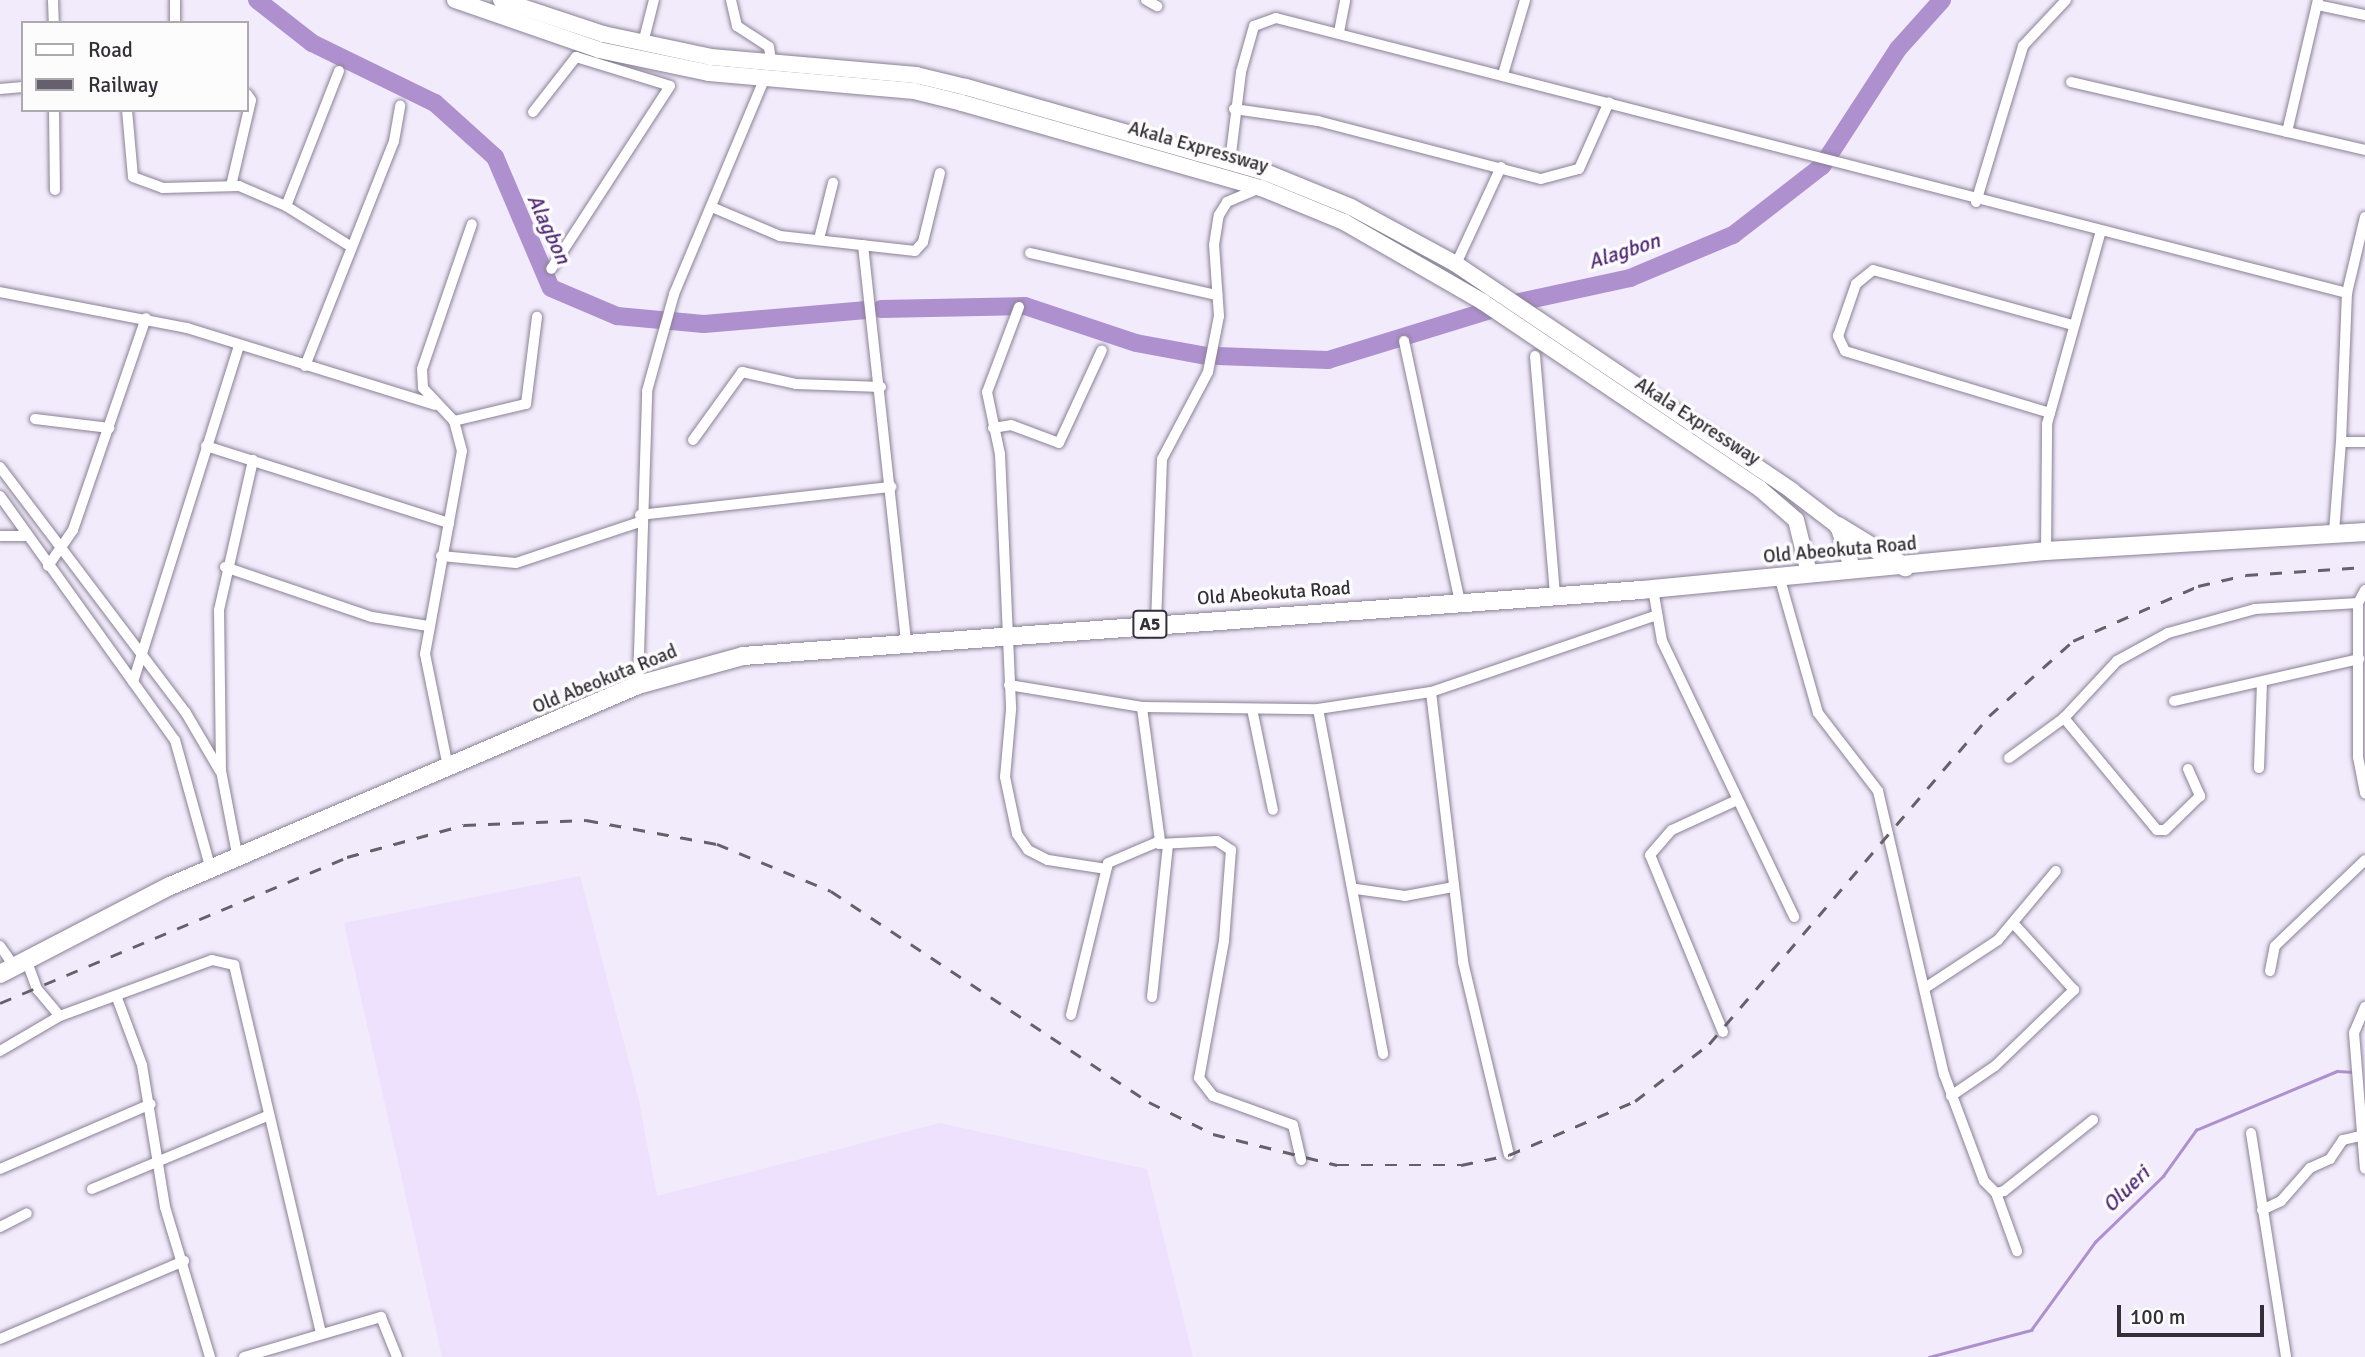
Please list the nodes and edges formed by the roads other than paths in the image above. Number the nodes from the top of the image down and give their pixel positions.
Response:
1 (53, 0) edge
2 (175, 0) edge
3 (455, 0) edge
4 (501, 0) edge
5 (654, 0) edge
6 (731, 0) edge
7 (1146, 0) edge
8 (1345, 0) edge
9 (1525, 0) edge
10 (2066, 0) edge
11 (2318, 3) edge
12 (476, 4) edge
13 (1157, 6) dead end
14 (2365, 15) edge
15 (54, 21) edge
16 (175, 21) edge
17 (1339, 32) junction
18 (643, 43) junction
19 (679, 67) junction
20 (768, 70) junction
21 (1504, 71) junction
22 (340, 72) dead end
23 (2071, 82) dead end
24 (670, 86) junction
25 (21, 87) edge
26 (0, 89) edge
27 (248, 96) edge
28 (1609, 102) junction
29 (400, 106) dead end
30 (1234, 108) junction
31 (54, 112) edge
32 (127, 112) edge
33 (533, 112) dead end
34 (2287, 132) junction
35 (2365, 150) edge
36 (1230, 162) junction
37 (1501, 167) junction
38 (940, 173) dead end
39 (1263, 180) junction
40 (833, 183) dead end
41 (231, 186) junction
42 (55, 190) dead end
43 (1976, 202) junction
44 (286, 206) junction
45 (714, 208) junction
46 (2365, 217) edge
47 (472, 224) dead end
48 (2100, 234) junction
49 (819, 239) junction
50 (863, 245) junction
51 (350, 246) junction
52 (1030, 253) dead end
53 (2360, 256) edge
54 (1456, 264) junction
55 (551, 269) dead end
56 (0, 292) edge
57 (2347, 293) junction
58 (1217, 295) junction
59 (1487, 295) junction
60 (1018, 307) dead end
61 (537, 317) dead end
62 (1517, 317) junction
63 (146, 318) junction
64 (2073, 325) junction
65 (1404, 341) dead end
66 (239, 345) junction
67 (1102, 350) dead end
68 (1535, 356) dead end
69 (305, 366) junction
70 (881, 387) junction
71 (435, 405) junction
72 (2050, 413) junction
73 (35, 419) dead end
74 (454, 422) junction
75 (109, 428) junction
76 (993, 428) junction
77 (693, 440) dead end
78 (2340, 442) junction
79 (2365, 442) edge
80 (206, 446) junction
81 (253, 460) junction
82 (0, 467) edge
83 (891, 487) junction
84 (0, 496) edge
85 (640, 518) junction
86 (449, 523) junction
87 (1838, 526) junction
88 (2365, 531) edge
89 (2334, 532) junction
90 (0, 536) edge
91 (27, 536) junction
92 (65, 547) junction
93 (2046, 551) junction
94 (441, 556) junction
95 (48, 566) junction
96 (225, 567) junction
97 (1905, 567) junction
98 (1853, 570) junction
99 (1810, 573) junction
100 (1779, 576) junction
101 (1653, 589) junction
102 (2365, 590) edge
103 (1555, 596) junction
104 (1460, 602) junction
105 (2358, 603) junction
106 (1657, 615) junction
107 (1156, 624) junction
108 (428, 626) junction
109 (1006, 634) junction
110 (906, 640) junction
111 (143, 658) junction
112 (2359, 659) junction
113 (132, 682) junction
114 (2262, 684) junction
115 (638, 685) junction
116 (1009, 685) junction
117 (2363, 687) edge
118 (1431, 692) junction
119 (2174, 701) dead end
120 (1142, 706) junction
121 (1252, 709) junction
122 (1318, 709) junction
123 (2064, 718) junction
124 (2009, 758) dead end
125 (448, 767) junction
126 (2259, 768) dead end
127 (2188, 769) dead end
128 (220, 771) junction
129 (2365, 793) edge
130 (1735, 801) junction
131 (1273, 810) dead end
132 (1163, 844) junction
133 (238, 859) junction
134 (2365, 860) edge
135 (1105, 869) junction
136 (211, 870) junction
137 (2056, 872) dead end
138 (1453, 887) junction
139 (1356, 889) junction
140 (1794, 917) dead end
141 (2014, 924) junction
142 (0, 946) edge
143 (13, 966) edge
144 (2270, 971) dead end
145 (1925, 988) junction
146 (1152, 997) dead end
147 (117, 998) junction
148 (2365, 1007) edge
149 (1071, 1015) dead end
150 (60, 1016) junction
151 (1723, 1032) dead end
152 (0, 1051) edge
153 (1383, 1054) dead end
154 (1951, 1096) junction
155 (151, 1104) junction
156 (267, 1116) junction
157 (2093, 1120) dead end
158 (2251, 1133) dead end
159 (2361, 1136) junction
160 (1509, 1155) dead end
161 (1301, 1160) dead end
162 (158, 1162) junction
163 (0, 1169) edge
164 (2365, 1170) edge
165 (92, 1189) dead end
166 (1996, 1193) junction
167 (2262, 1210) junction
168 (27, 1213) dead end
169 (0, 1227) edge
170 (2017, 1251) dead end
171 (184, 1261) junction
172 (321, 1333) junction
173 (0, 1339) edge
174 (271, 1353) edge
175 (210, 1357) edge
176 (244, 1357) edge
177 (397, 1357) edge
178 (2286, 1357) edge

1 - 15 street
2 - 16 street
3 - 12 main road, Akala Expressway
4 - 18 main road, Akala Expressway
5 - 18 street
6 - 20 street
7 - 13 street
8 - 17 street
9 - 21 street
10 - 43 street
11 - 14 street
11 - 34 street
12 - 19 main road, Akala Expressway
17 - 21 street
17 - 30 street
18 - 20 main road, Akala Expressway
19 - 20 main road, Akala Expressway
19 - 24 street
20 - 36 main road, Akala Expressway
20 - 39 main road, Akala Expressway
20 - 45 street
21 - 28 street
22 - 44 street
23 - 34 street
24 - 33 street
24 - 55 street
25 - 26 street
27 - 41 street
28 - 37 street
28 - 43 street
29 - 51 street
30 - 36 street
30 - 37 street
31 - 42 street
32 - 41 street
34 - 35 street
36 - 39 main road, Akala Expressway
37 - 54 street
38 - 50 street
39 - 54 main road, Akala Expressway
39 - 58 street
39 - 59 main road, Akala Expressway
40 - 49 street
41 - 44 street
43 - 48 street
44 - 51 street
45 - 49 street
45 - 85 street
46 - 53 street
47 - 71 street
48 - 57 street
48 - 64 street
49 - 50 street
50 - 70 street
51 - 69 street
52 - 58 street
53 - 57 street
54 - 59 main road, Akala Expressway
56 - 63 street
57 - 78 street
58 - 107 street
59 - 62 main road, Akala Expressway
60 - 76 street
61 - 74 street
62 - 87 main road, Akala Expressway
62 - 99 main road, Akala Expressway
63 - 66 street
63 - 75 street
64 - 72 street
64 - 72 street
65 - 104 street
66 - 69 street
66 - 80 street
67 - 76 street
68 - 103 street
69 - 71 street
70 - 77 street
70 - 83 street
71 - 74 street
72 - 93 street
73 - 75 street
74 - 86 street
75 - 92 street
76 - 109 street
78 - 79 street
78 - 89 street
80 - 81 street
80 - 111 street
81 - 86 street
81 - 96 street
82 - 92 street
83 - 85 street
83 - 110 street
84 - 91 street
85 - 94 street
85 - 115 street
86 - 94 street
87 - 97 highway
87 - 98 main road
88 - 89 highway, Old Abeokuta Road / A5
89 - 93 highway, Old Abeokuta Road / A5
90 - 91 street
91 - 95 street
92 - 95 street
92 - 111 street
93 - 97 highway, Old Abeokuta Road / A5
94 - 108 street
95 - 113 street
96 - 108 street
96 - 128 street
97 - 98 highway, Old Abeokuta Road / A5
98 - 99 highway, Old Abeokuta Road / A5
99 - 100 highway, Old Abeokuta Road / A5
100 - 101 highway, Old Abeokuta Road / A5
100 - 145 street
101 - 103 highway, Old Abeokuta Road / A5
101 - 106 street
102 - 105 street
103 - 104 highway, Old Abeokuta Road / A5
104 - 107 highway, Old Abeokuta Road / A5
105 - 112 street
105 - 123 street
106 - 118 street
106 - 130 street
107 - 109 highway, Old Abeokuta Road / A5
108 - 125 street
109 - 110 highway, Old Abeokuta Road / A5
109 - 116 street
110 - 115 highway, Old Abeokuta Road / A5
111 - 113 street
111 - 128 street
112 - 114 street
112 - 117 street
113 - 136 street
114 - 119 street
114 - 126 street
115 - 125 highway, Old Abeokuta Road / A5
116 - 120 street
116 - 135 street
117 - 129 street
118 - 122 street
118 - 138 street
120 - 121 street
120 - 132 street
121 - 122 street
121 - 131 street
122 - 139 street
123 - 124 street
123 - 127 street
125 - 133 highway, Old Abeokuta Road / A5
128 - 133 street
130 - 140 street
130 - 151 street
132 - 135 street
132 - 146 street
132 - 161 street
133 - 136 highway, Old Abeokuta Road / A5
134 - 144 street
135 - 149 street
136 - 143 highway, Old Abeokuta Road / A5
137 - 141 street
138 - 139 street
138 - 160 street
139 - 153 street
141 - 145 street
141 - 154 street
142 - 143 street
143 - 150 street
145 - 154 street
147 - 150 street
147 - 155 street
147 - 156 street
148 - 159 street
150 - 152 street
154 - 166 street
155 - 162 street
155 - 163 street
156 - 162 street
156 - 172 street
157 - 166 street
158 - 167 street
159 - 164 street
159 - 167 street
162 - 165 street
162 - 171 street
166 - 170 street
167 - 178 street
168 - 169 street
171 - 173 street
171 - 175 street
172 - 174 street
172 - 177 street
174 - 176 street

